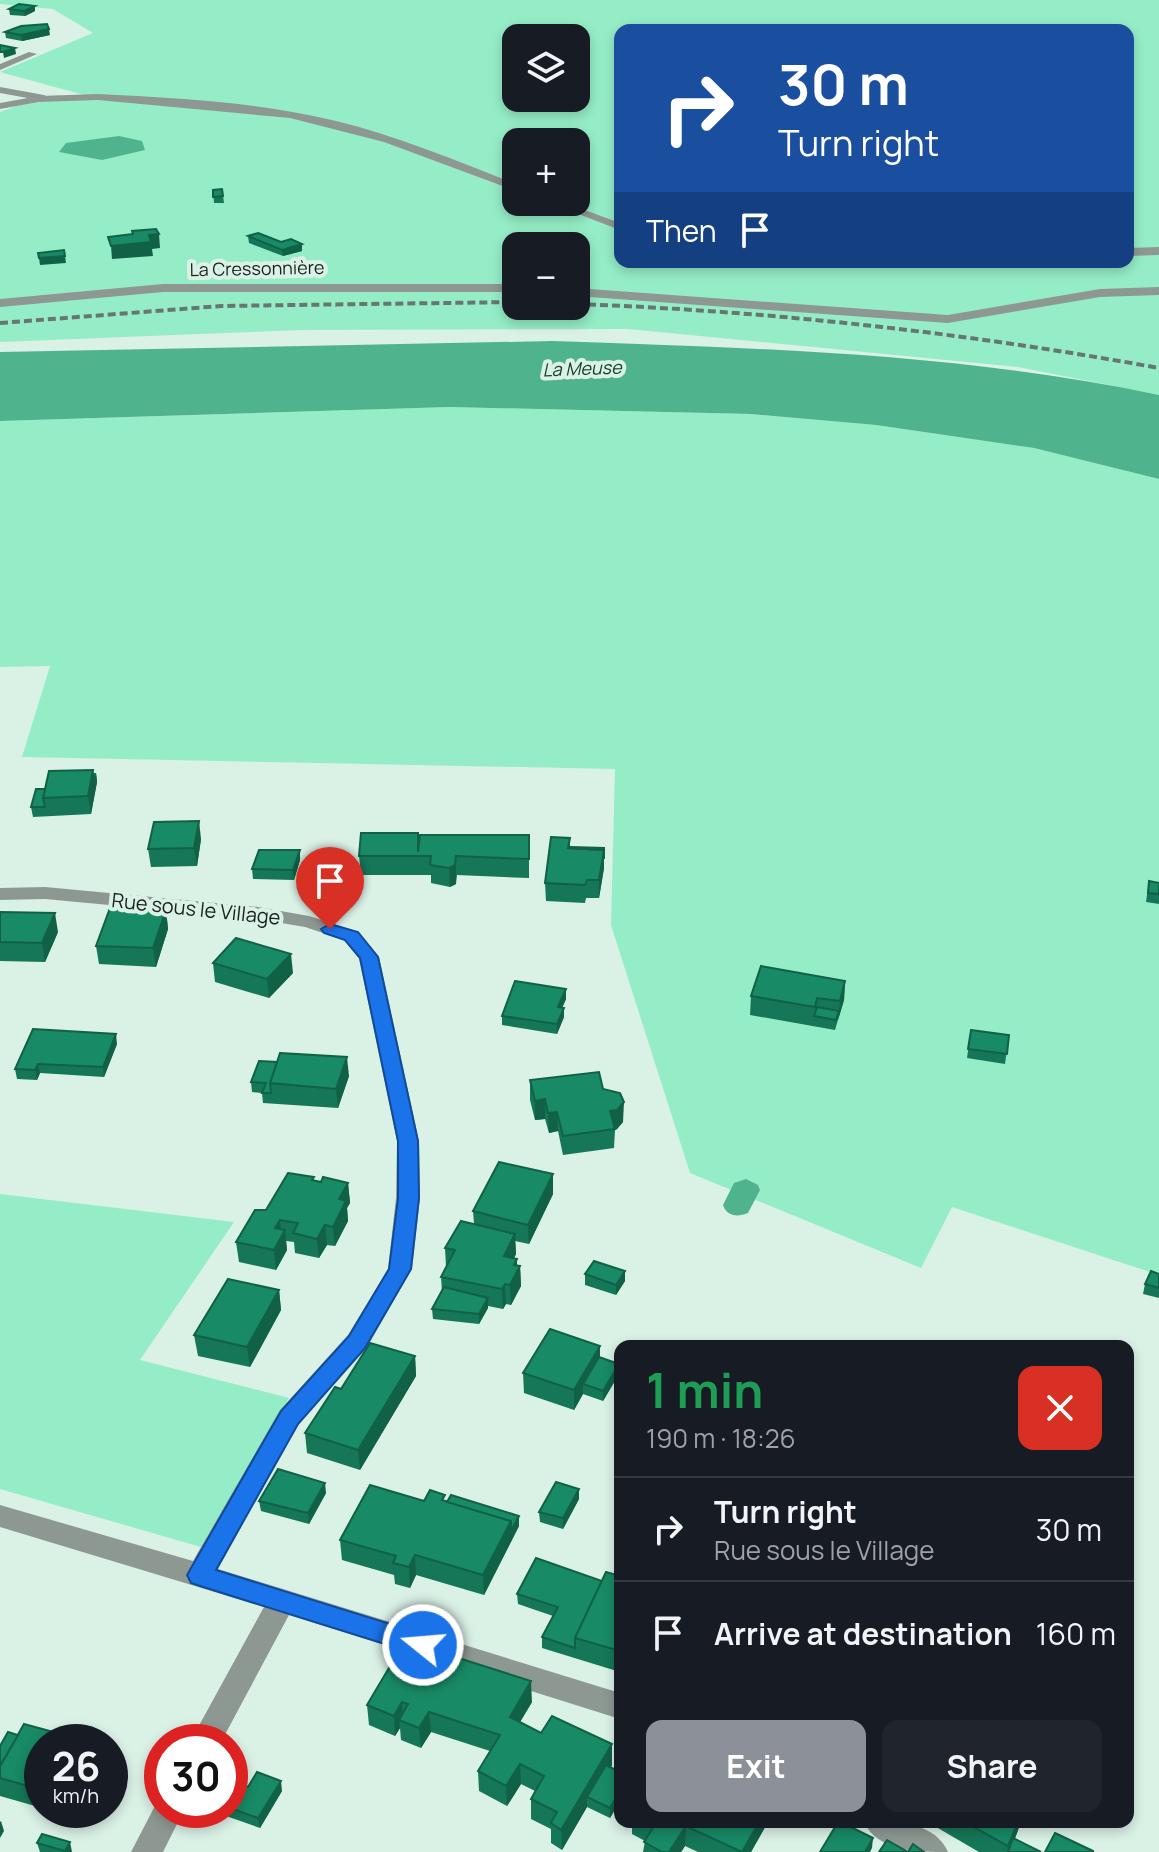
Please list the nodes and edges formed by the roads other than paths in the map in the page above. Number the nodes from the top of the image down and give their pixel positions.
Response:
1 (15, 49) edge
2 (0, 67) edge
3 (0, 90) edge
4 (44, 98) junction
5 (0, 106) edge
6 (502, 183) edge
7 (590, 216) edge
8 (614, 225) edge
9 (1159, 251) edge
10 (1134, 252) edge
11 (502, 288) edge
12 (1159, 291) edge
13 (590, 293) edge
14 (0, 303) edge
15 (0, 894) edge
16 (0, 1516) edge
17 (200, 1575) junction
18 (282, 1601) junction
19 (614, 1704) edge
20 (215, 1724) edge
21 (160, 1828) edge
22 (890, 1828) edge
23 (147, 1852) edge
24 (932, 1852) edge

1 - 2 street
3 - 4 street
4 - 5 street
4 - 6 street
7 - 8 street
9 - 10 street
11 - 14 street, La Cressonnière
12 - 13 street
15 - 17 street, Rue sous le Village
16 - 17 street
17 - 18 street
18 - 19 street
18 - 20 street
21 - 23 street
22 - 24 street

